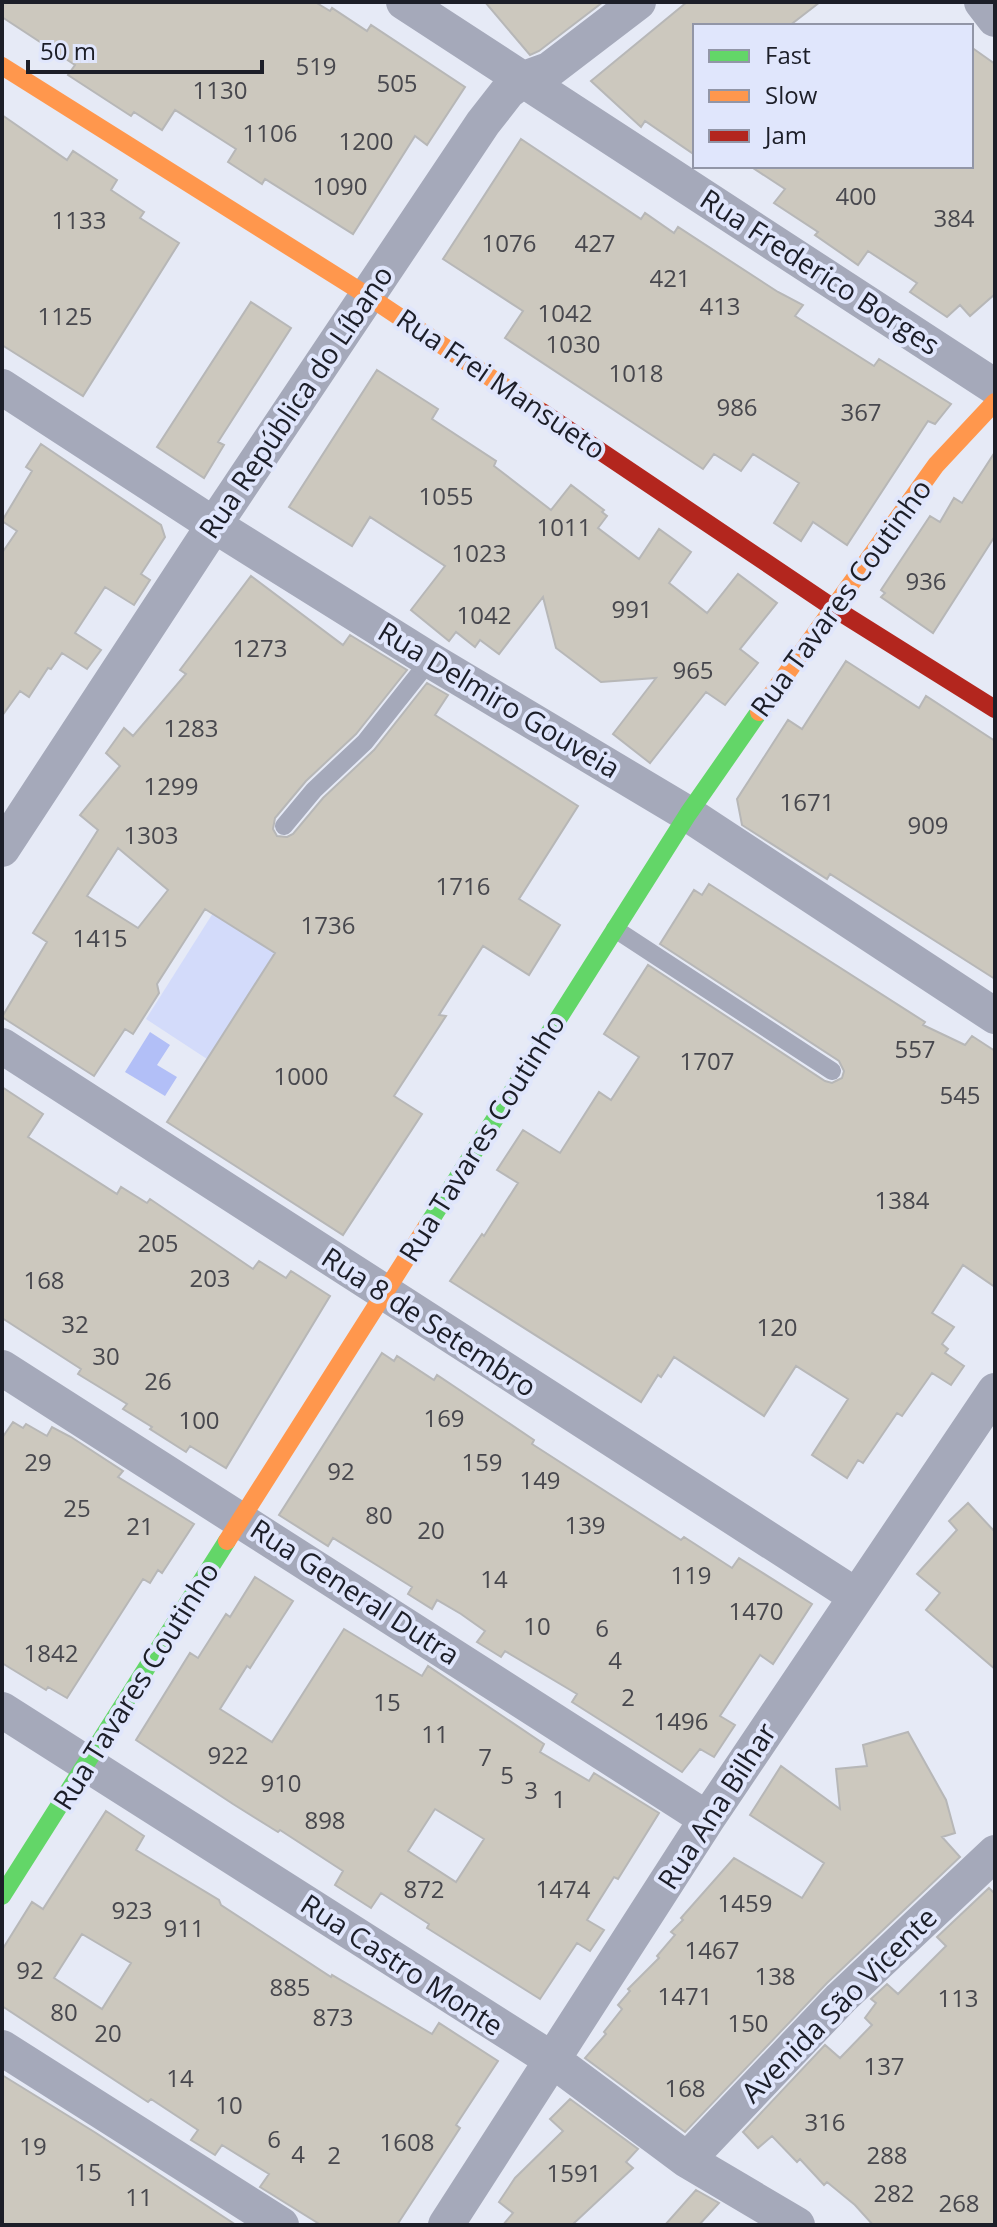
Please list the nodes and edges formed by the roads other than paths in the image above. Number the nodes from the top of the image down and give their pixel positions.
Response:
1 (404, 2) edge
2 (638, 2) edge
3 (982, 2) edge
4 (995, 19) edge
5 (2, 66) edge
6 (524, 79) junction
7 (368, 296) junction
8 (2, 387) edge
9 (995, 387) edge
10 (995, 402) edge
11 (214, 525) junction
12 (832, 607) junction
13 (430, 660) junction
14 (995, 709) edge
15 (688, 814) junction
16 (284, 826) dead end
17 (2, 849) edge
18 (615, 929) junction
19 (995, 1016) edge
20 (2, 1046) edge
21 (832, 1071) dead end
22 (384, 1293) junction
23 (2, 1368) edge
24 (995, 1391) edge
25 (242, 1520) junction
26 (856, 1596) junction
27 (2, 1710) edge
28 (87, 1764) junction
29 (707, 1819) junction
30 (995, 1853) edge
31 (2, 1896) edge
32 (2, 2048) edge
33 (554, 2061) junction
34 (687, 2160) junction
35 (281, 2225) edge
36 (446, 2225) edge
37 (797, 2225) edge

1 - 6 street, Rua Frederico Borges
2 - 6 street, Rua República do Líbano
3 - 4 street
5 - 7 street, Rua Frei Mansueto
6 - 7 street, Rua República do Líbano
6 - 9 street, Rua Frederico Borges
7 - 11 street, Rua República do Líbano
7 - 12 street, Rua Frei Mansueto
8 - 11 street, Rua Delmiro Gouveia
10 - 12 street, Rua Tavares Coutinho
11 - 13 street, Rua Delmiro Gouveia
11 - 17 street, Rua República do Líbano
12 - 14 street, Rua Frei Mansueto
12 - 15 street, Rua Tavares Coutinho
13 - 15 street, Rua Delmiro Gouveia
13 - 16 lane
15 - 18 street, Rua Tavares Coutinho
15 - 19 street, Rua Delmiro Gouveia
18 - 21 lane
18 - 22 street, Rua Tavares Coutinho
20 - 22 street, Rua 8 de Setembro
22 - 25 street, Rua Tavares Coutinho
22 - 26 street, Rua 8 de Setembro
23 - 25 street, Rua General Dutra
24 - 26 street, Rua Ana Bilhar
25 - 28 street, Rua Tavares Coutinho
25 - 29 street, Rua General Dutra
26 - 29 street, Rua Ana Bilhar
27 - 28 street, Rua Castro Monte
28 - 31 street, Rua Tavares Coutinho
28 - 33 street, Rua Castro Monte
29 - 33 street, Rua Ana Bilhar
30 - 34 street, Avenida São Vicente
32 - 35 street
33 - 34 street, Rua Castro Monte
33 - 36 street, Rua Ana Bilhar
34 - 37 street, Rua Castro Monte

